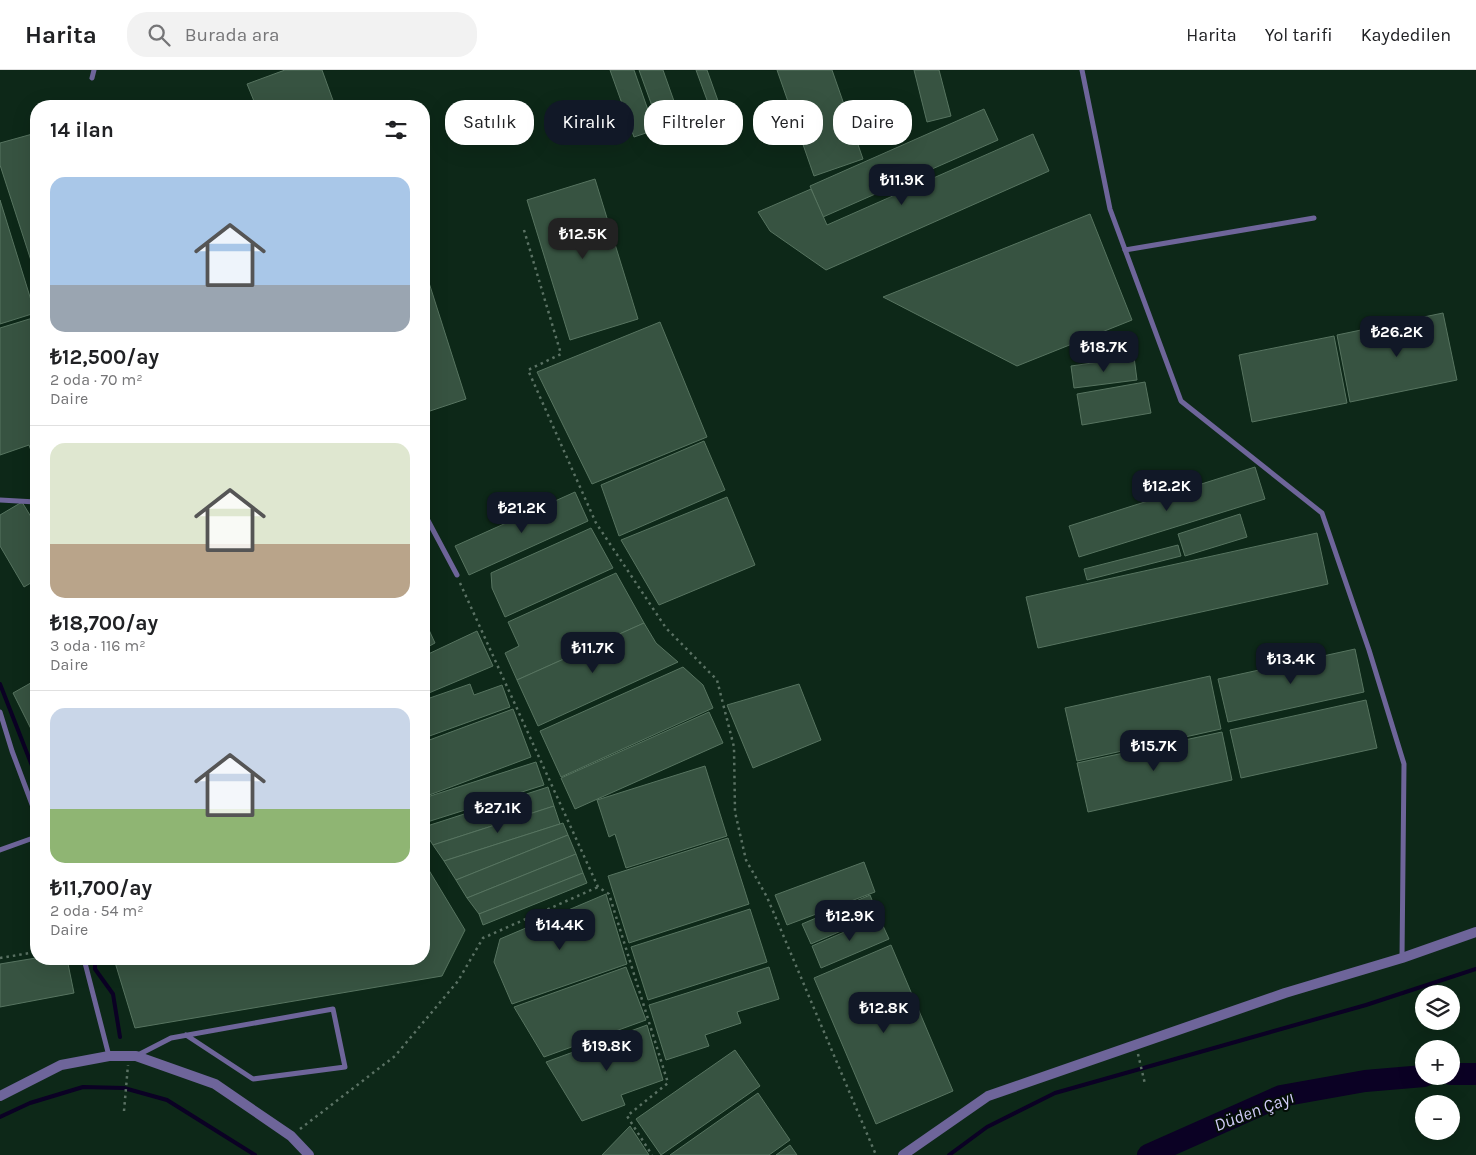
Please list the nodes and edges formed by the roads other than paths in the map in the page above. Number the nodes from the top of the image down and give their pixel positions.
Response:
1 (94, 70) edge
2 (1082, 70) edge
3 (92, 78) dead end
4 (1314, 218) dead end
5 (1125, 250) junction
6 (0, 500) edge
7 (30, 502) edge
8 (430, 524) edge
9 (457, 575) road end
10 (0, 712) edge
11 (30, 799) edge
12 (30, 839) edge
13 (0, 850) edge
14 (1476, 932) edge
15 (1402, 958) junction
16 (86, 965) edge
17 (186, 1035) junction
18 (109, 1056) junction
19 (136, 1056) junction
20 (0, 1096) edge
21 (309, 1155) edge
22 (903, 1155) edge

1 - 3 lane
2 - 5 lane
4 - 5 lane
5 - 15 lane
6 - 7 lane
8 - 9 lane
10 - 11 lane
12 - 13 lane
14 - 15 street
15 - 22 street
16 - 18 lane
17 - 17 lane
17 - 19 lane
18 - 19 street
18 - 20 street
19 - 21 street

